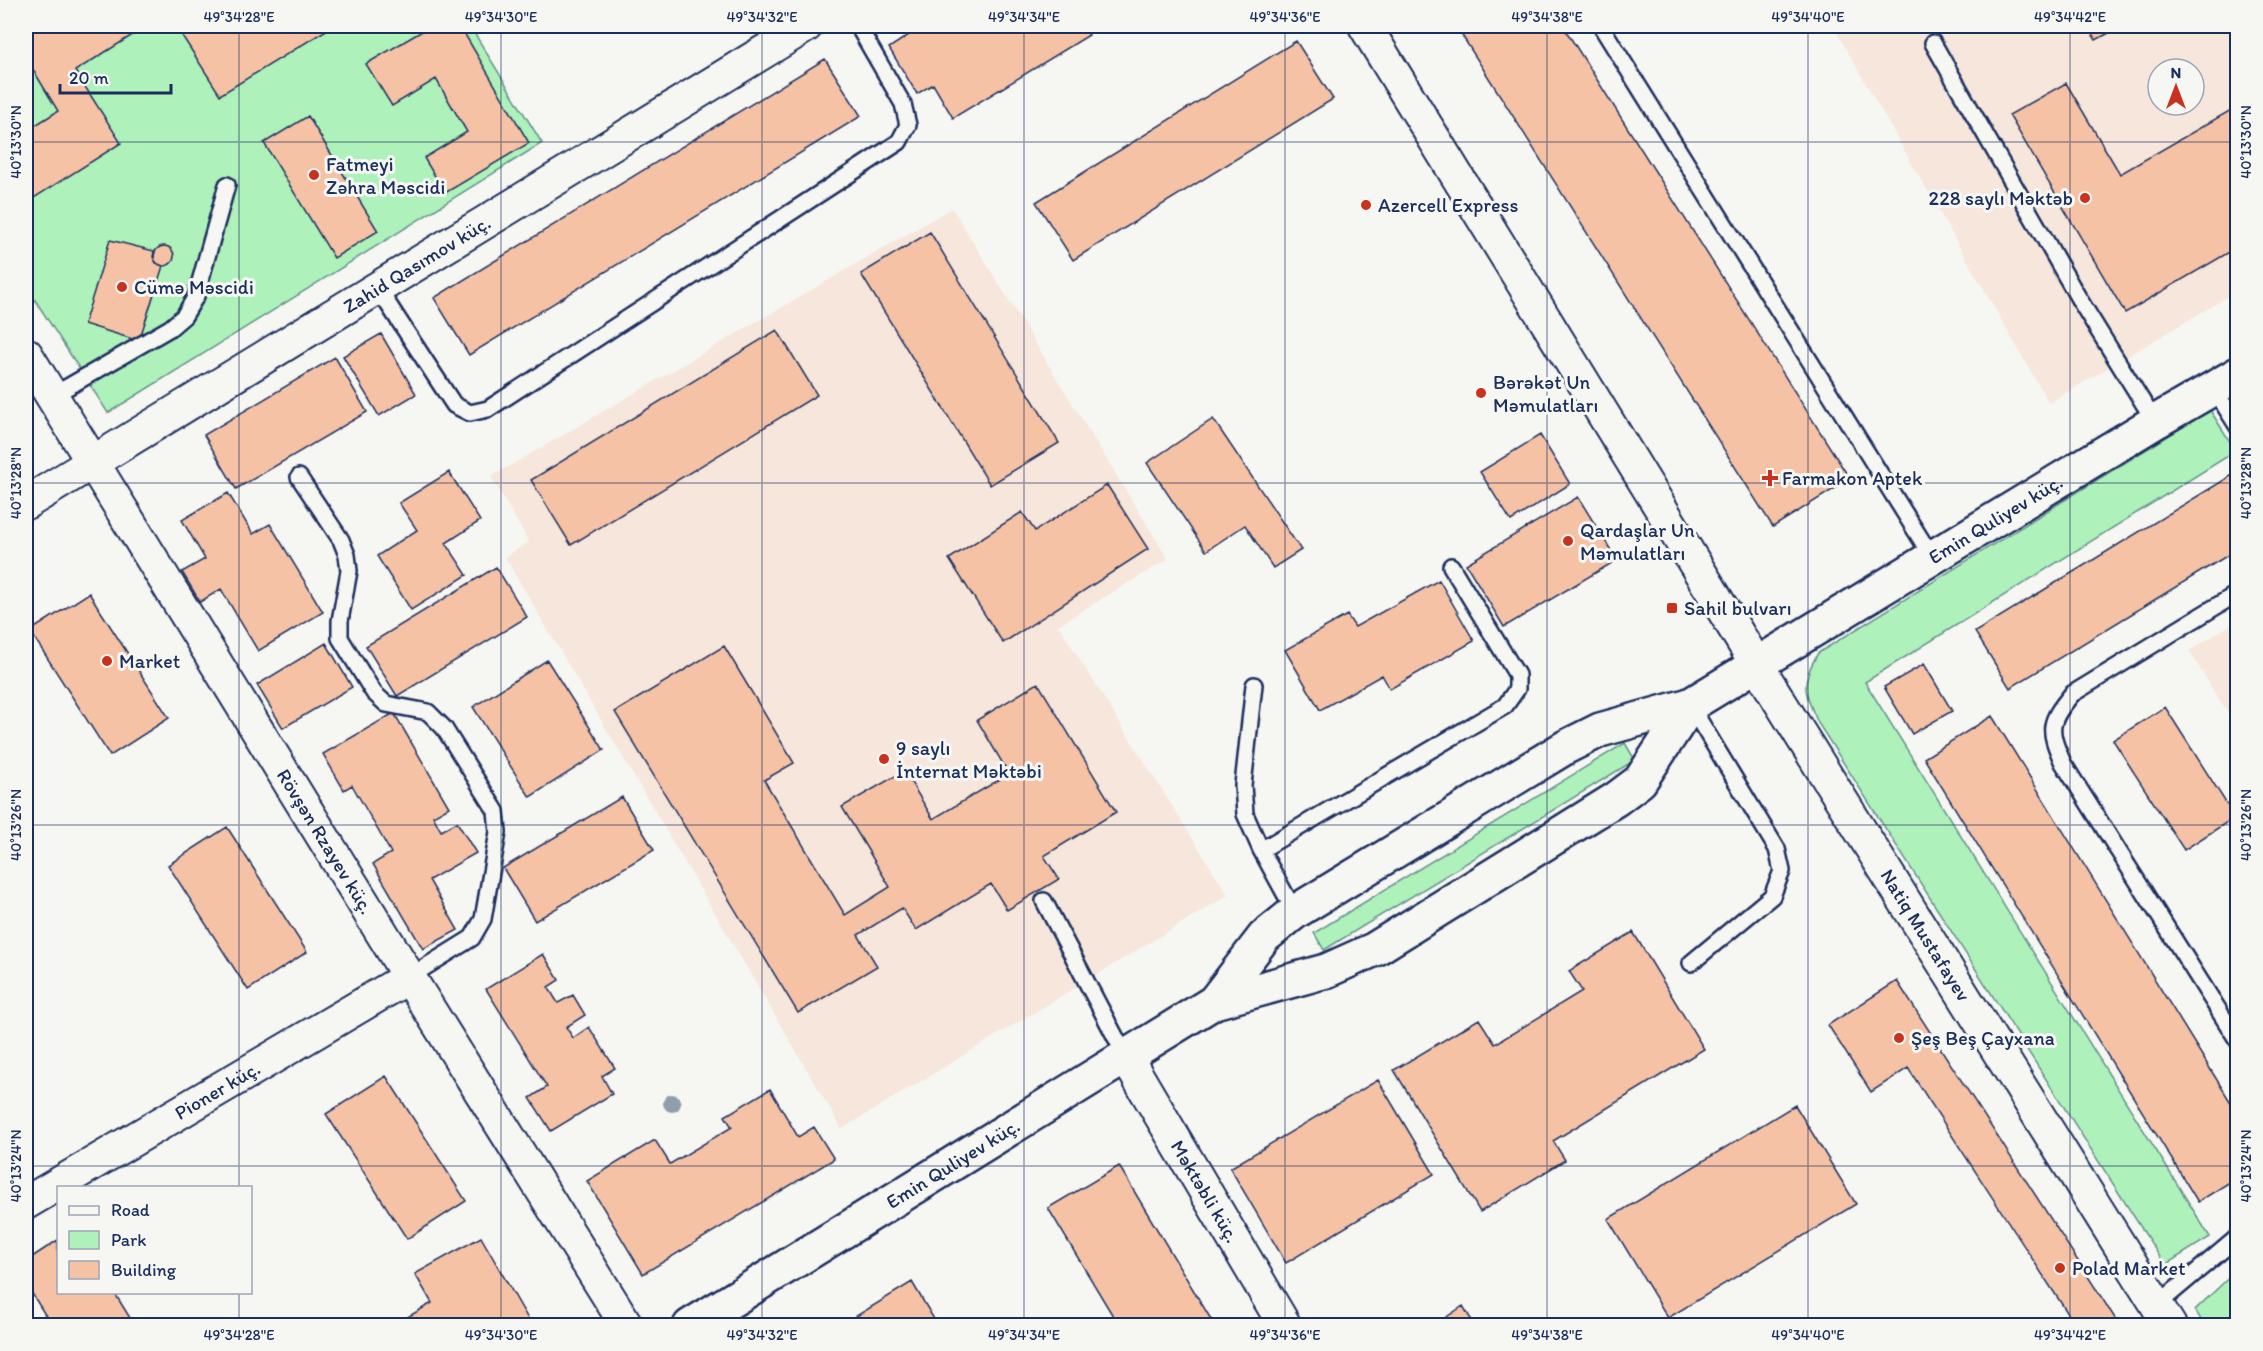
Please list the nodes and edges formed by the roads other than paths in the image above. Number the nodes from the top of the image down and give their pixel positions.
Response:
1 (806, 26) edge
2 (858, 26) edge
3 (1365, 26) edge
4 (1601, 26) edge
5 (1933, 43) dead end
6 (227, 185) dead end
7 (377, 286) junction
8 (26, 354) edge
9 (2226, 382) edge
10 (52, 396) junction
11 (2155, 422) junction
12 (2238, 427) edge
13 (90, 462) junction
14 (299, 477) dead end
15 (26, 503) edge
16 (1932, 557) junction
17 (1451, 566) dead end
18 (2238, 593) edge
19 (1757, 666) junction
20 (1254, 685) dead end
21 (1690, 705) junction
22 (1262, 850) junction
23 (1044, 901) dead end
24 (1295, 912) junction
25 (1691, 963) dead end
26 (409, 977) junction
27 (1214, 1002) junction
28 (2238, 1041) edge
29 (1126, 1057) junction
30 (26, 1203) edge
31 (2238, 1237) edge
32 (2164, 1315) edge
33 (627, 1326) edge
34 (690, 1326) edge
35 (1286, 1326) edge

1 - 7 street, Zahid Qasımov küç.
2 - 7 lane
3 - 19 street, Natiq Mustafayev
4 - 16 lane
5 - 11 lane
6 - 10 lane
7 - 13 street, Zahid Qasımov küç.
8 - 10 street, Rövşən Rzayev küç.
9 - 11 street, Emin Quliyev küç.
9 - 12 lane
10 - 13 street, Rövşən Rzayev küç.
11 - 16 street, Emin Quliyev küç.
13 - 15 street, Zahid Qasımov küç.
13 - 26 street, Rövşən Rzayev küç.
14 - 26 lane
16 - 19 street, Emin Quliyev küç.
17 - 22 lane
18 - 28 lane
19 - 21 street, Emin Quliyev küç.
19 - 32 street, Natiq Mustafayev
20 - 22 lane
21 - 24 street
21 - 25 lane
21 - 27 street
22 - 24 lane
23 - 29 lane
24 - 27 street
26 - 30 street, Pioner küç.
26 - 33 street, Rövşən Rzayev küç.
27 - 29 street, Emin Quliyev küç.
29 - 34 street, Emin Quliyev küç.
29 - 35 street, Məktəbli küç.
31 - 32 lane

